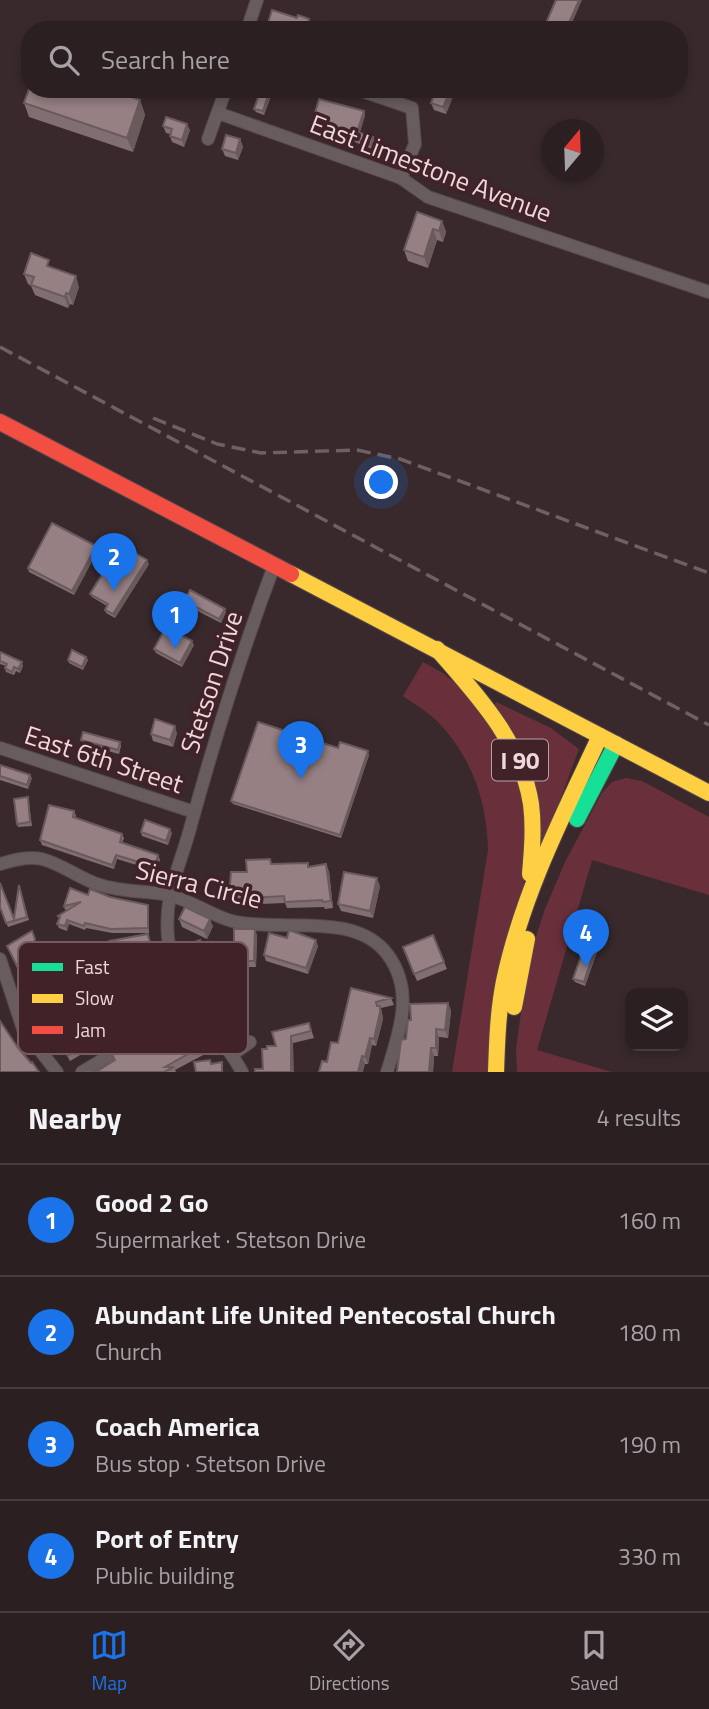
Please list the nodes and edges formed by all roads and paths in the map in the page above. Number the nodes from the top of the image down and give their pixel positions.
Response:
1 (257, 0) edge
2 (250, 21) edge
3 (223, 98) edge
4 (383, 98) edge
5 (218, 113) junction
6 (208, 139) dead end
7 (401, 178) junction
8 (709, 292) edge
9 (0, 422) edge
10 (274, 566) junction
11 (436, 649) junction
12 (600, 736) junction
13 (616, 744) junction
14 (0, 748) edge
15 (709, 793) edge
16 (194, 812) junction
17 (0, 864) edge
18 (170, 896) junction
19 (527, 897) junction
20 (169, 942) edge
21 (0, 959) edge
22 (18, 1014) edge
23 (43, 1054) edge
24 (112, 1054) edge
25 (233, 1054) edge
26 (57, 1072) edge
27 (82, 1072) edge
28 (242, 1072) edge
29 (387, 1072) edge
30 (496, 1072) edge
31 (510, 1072) edge

1 - 2 street
3 - 5 street
4 - 7 street
5 - 6 street
5 - 7 street, East Limestone Avenue
7 - 8 street, East Limestone Avenue
9 - 10 main road
10 - 11 main road
10 - 16 street, Stetson Drive
11 - 12 main road
11 - 19 main road, I 90
12 - 13 main road
12 - 19 main road, I 90
13 - 15 main road
13 - 31 main road
14 - 16 street, East 6th Street
16 - 18 street, Stetson Drive
17 - 18 street, Sierra Circle
18 - 20 street, Stetson Drive
18 - 29 street, Sierra Circle
19 - 30 main road, I 90
21 - 22 street
23 - 26 street
24 - 27 street
25 - 28 street, Stetson Drive

